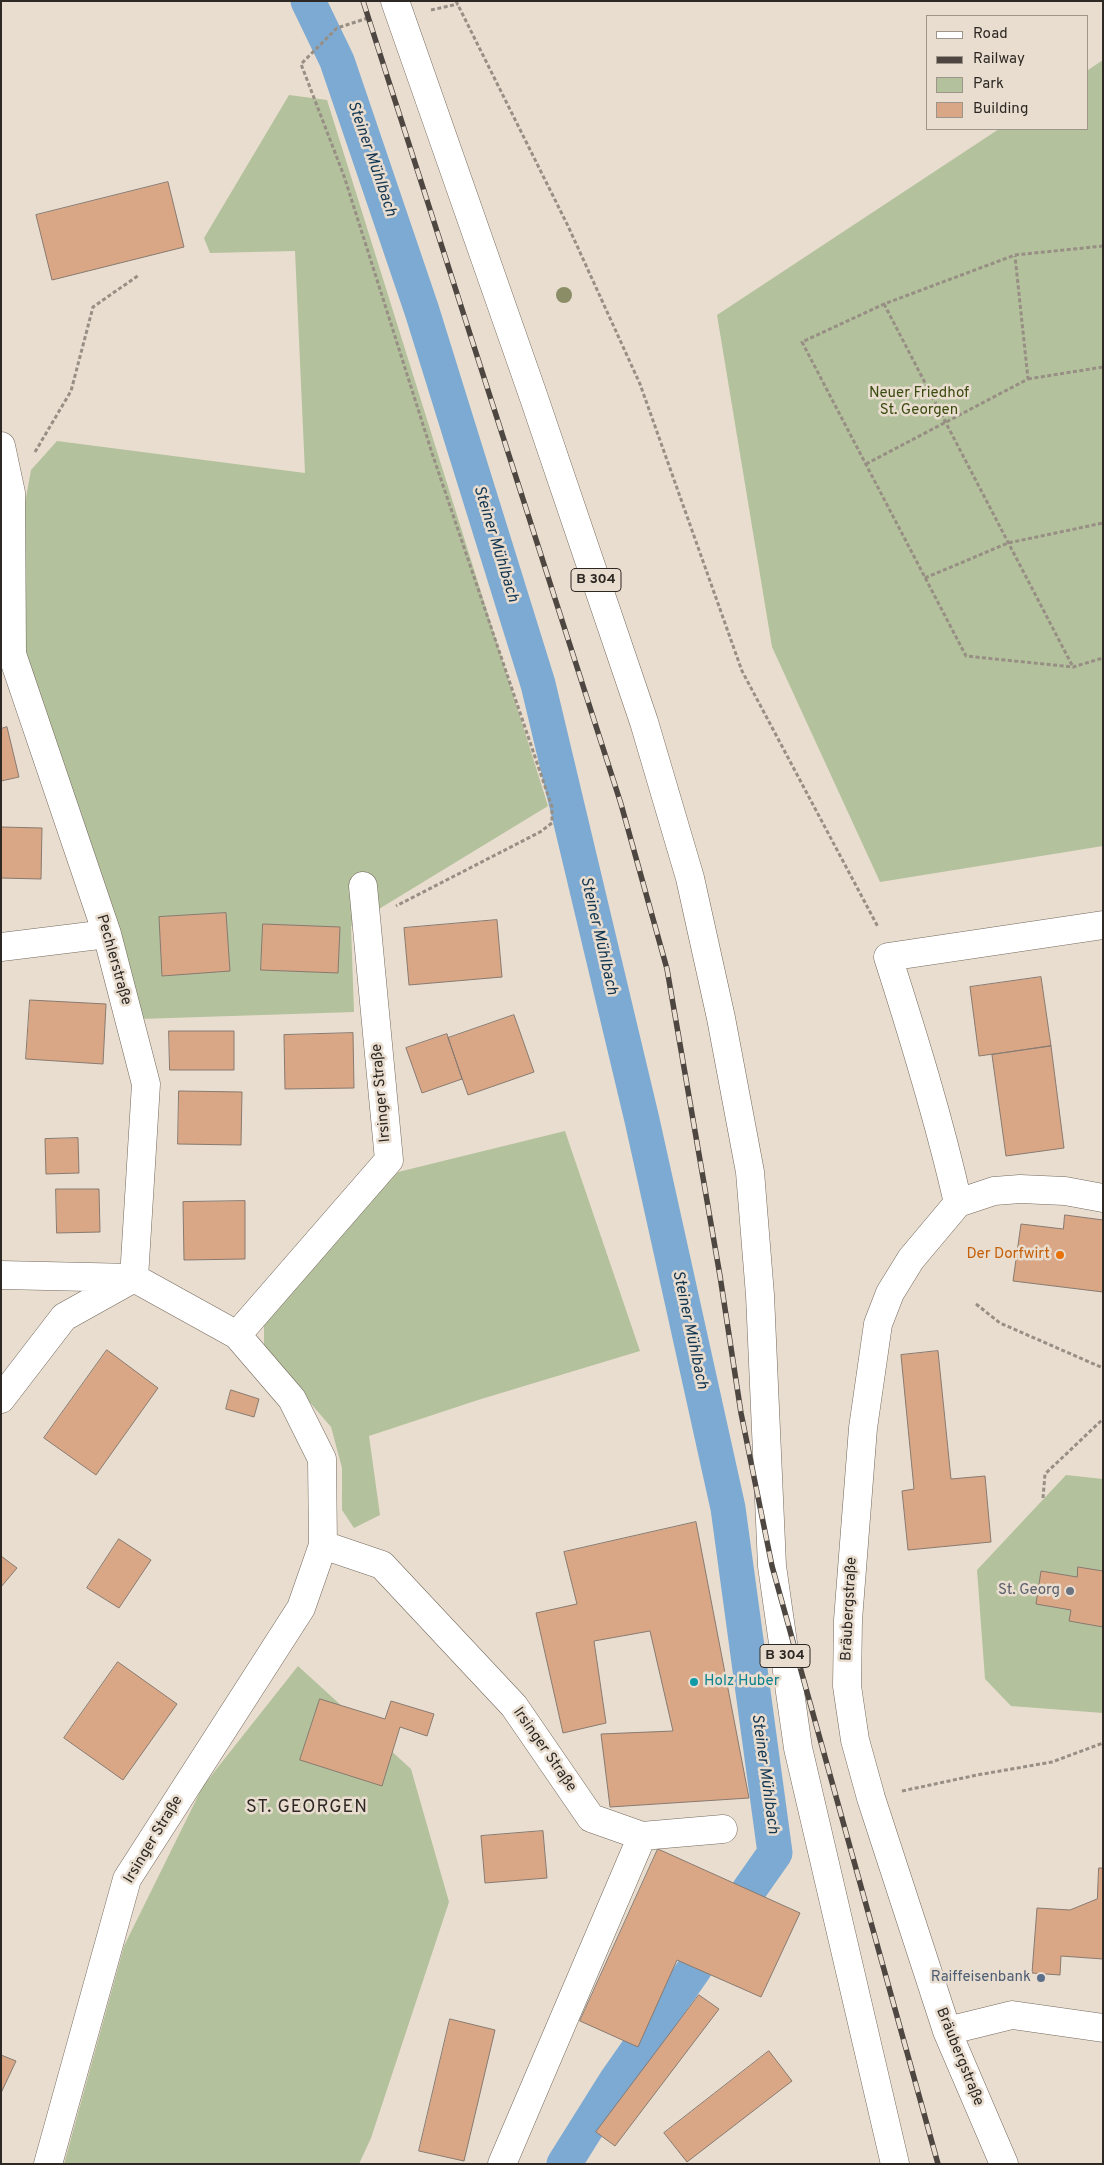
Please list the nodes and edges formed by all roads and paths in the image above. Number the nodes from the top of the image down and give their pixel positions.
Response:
1 (394, 1) edge
2 (456, 1) edge
3 (369, 18) dead end
4 (1103, 246) edge
5 (1015, 256) junction
6 (139, 275) dead end
7 (884, 304) junction
8 (1103, 368) edge
9 (1028, 379) junction
10 (945, 421) junction
11 (1, 446) edge
12 (866, 464) junction
13 (11, 493) junction
14 (1103, 523) edge
15 (1008, 543) junction
16 (925, 578) junction
17 (7, 651) edge
18 (1103, 658) edge
19 (1074, 667) junction
20 (363, 886) dead end
21 (366, 922) junction
22 (1103, 925) edge
23 (107, 934) junction
24 (1, 947) edge
25 (888, 956) junction
26 (1103, 1198) edge
27 (958, 1203) junction
28 (1, 1274) edge
29 (134, 1278) junction
30 (976, 1304) dead end
31 (237, 1335) junction
32 (1103, 1368) edge
33 (1, 1399) edge
34 (1103, 1419) edge
35 (1043, 1498) dead end
36 (323, 1545) junction
37 (1103, 1743) edge
38 (871, 1798) junction
39 (723, 1829) dead end
40 (642, 1836) junction
41 (1103, 2028) edge
42 (947, 2031) junction
43 (48, 2164) edge
44 (502, 2164) edge
45 (894, 2164) edge
46 (1004, 2164) edge

1 - 45 street, B 304
2 - 25 path
3 - 21 path
4 - 5 path
5 - 7 path
5 - 9 path
6 - 13 path
7 - 10 path
7 - 12 path
8 - 9 path
9 - 10 path
10 - 12 path
10 - 15 path
11 - 13 street, Pechlerstraße
12 - 16 path
13 - 17 street, Pechlerstraße
14 - 15 path
15 - 16 path
15 - 19 path
16 - 19 path
17 - 23 street, Pechlerstraße
18 - 19 path
20 - 21 street, Irsinger Straße
21 - 31 street, Irsinger Straße
22 - 25 street
23 - 24 street
23 - 29 street, Pechlerstraße
25 - 27 street
26 - 27 street, Bräubergstraße
27 - 38 street, Bräubergstraße
28 - 29 street, Irsinger Straße
29 - 31 street, Irsinger Straße
29 - 33 street
30 - 32 path
31 - 36 street, Irsinger Straße
34 - 35 path
36 - 40 street, Irsinger Straße
36 - 43 street, Irsinger Straße
37 - 38 path
38 - 42 street, Bräubergstraße
39 - 40 street, Irsinger Straße
40 - 44 street
41 - 42 street
42 - 46 street, Bräubergstraße

